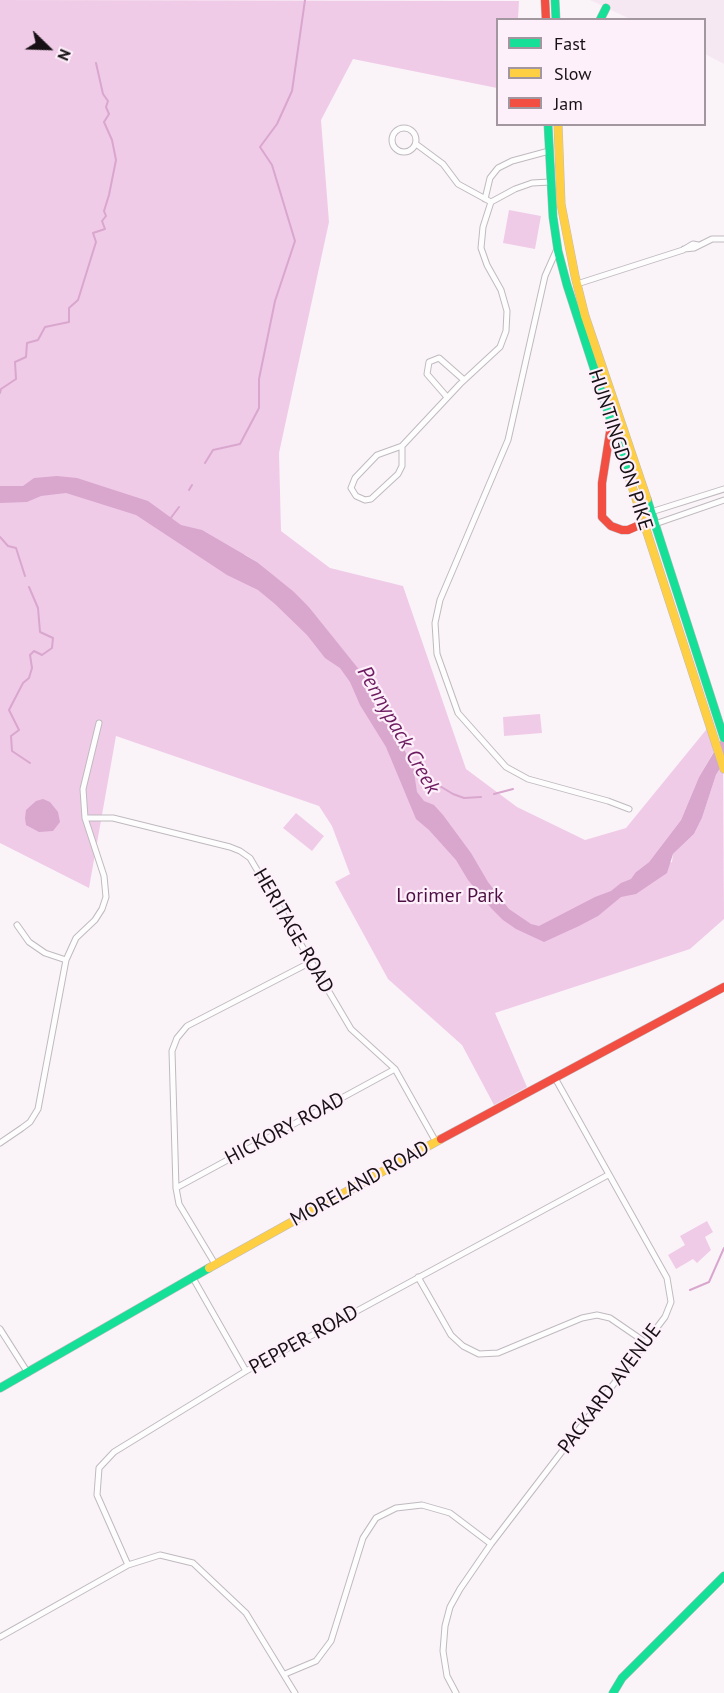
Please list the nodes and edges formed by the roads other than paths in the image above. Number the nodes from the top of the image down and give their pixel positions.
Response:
1 (545, 0) edge
2 (555, 0) edge
3 (606, 8) dead end
4 (546, 18) edge
5 (556, 18) edge
6 (601, 18) edge
7 (548, 126) edge
8 (558, 126) edge
9 (416, 144) junction
10 (549, 151) junction
11 (550, 182) junction
12 (488, 201) junction
13 (724, 239) edge
14 (558, 247) junction
15 (577, 284) junction
16 (464, 380) junction
17 (447, 397) junction
18 (612, 423) junction
19 (402, 446) junction
20 (724, 489) edge
21 (724, 500) edge
22 (651, 512) junction
23 (644, 523) junction
24 (655, 524) junction
25 (99, 723) dead end
26 (724, 738) edge
27 (724, 769) edge
28 (629, 809) dead end
29 (85, 818) junction
30 (17, 925) dead end
31 (66, 960) junction
32 (311, 962) junction
33 (724, 987) edge
34 (395, 1069) junction
35 (555, 1078) junction
36 (436, 1142) junction
37 (0, 1143) edge
38 (608, 1175) junction
39 (176, 1188) junction
40 (215, 1264) junction
41 (418, 1277) junction
42 (193, 1278) junction
43 (0, 1329) edge
44 (645, 1342) junction
45 (246, 1371) junction
46 (28, 1373) junction
47 (0, 1388) edge
48 (491, 1544) junction
49 (128, 1565) junction
50 (724, 1576) edge
51 (0, 1637) edge
52 (285, 1674) junction
53 (295, 1693) edge
54 (456, 1693) edge
55 (613, 1693) edge

1 - 4 main road
2 - 5 main road
3 - 6 main road
7 - 10 main road, HUNTINGDON PIKE
8 - 15 main road, HUNTINGDON PIKE
9 - 9 street
9 - 12 street
10 - 11 main road, HUNTINGDON PIKE
10 - 12 street
11 - 12 street
11 - 14 main road, HUNTINGDON PIKE
12 - 16 street
13 - 15 street
14 - 18 main road, HUNTINGDON PIKE
14 - 28 street
15 - 22 main road, HUNTINGDON PIKE
16 - 17 street
16 - 17 street
17 - 19 street
18 - 23 main road, HUNTINGDON PIKE
18 - 23 main road
19 - 19 street
20 - 22 street
21 - 24 street
22 - 23 street
22 - 24 main road, HUNTINGDON PIKE
23 - 24 street
23 - 27 main road, HUNTINGDON PIKE
24 - 26 main road, HUNTINGDON PIKE
25 - 29 street
29 - 31 street
29 - 32 street, HERITAGE ROAD
30 - 31 street
31 - 37 street
32 - 34 street, HERITAGE ROAD
32 - 39 street
33 - 35 main road, MORELAND ROAD
34 - 36 street, HERITAGE ROAD
34 - 39 street, HICKORY ROAD
35 - 36 main road, MORELAND ROAD
35 - 38 street, PACKARD AVENUE
36 - 40 main road, MORELAND ROAD
38 - 41 street, PEPPER ROAD
38 - 44 street, PACKARD AVENUE
39 - 40 street
40 - 42 main road, MORELAND ROAD
41 - 44 street
41 - 45 street, PEPPER ROAD
42 - 45 street
42 - 46 main road, MORELAND ROAD
43 - 46 street
44 - 48 street, PACKARD AVENUE
45 - 49 street, PEPPER ROAD
46 - 47 main road, MORELAND ROAD
48 - 52 street
48 - 54 street, PACKARD AVENUE
49 - 51 street
49 - 52 street
50 - 55 main road
52 - 53 street

